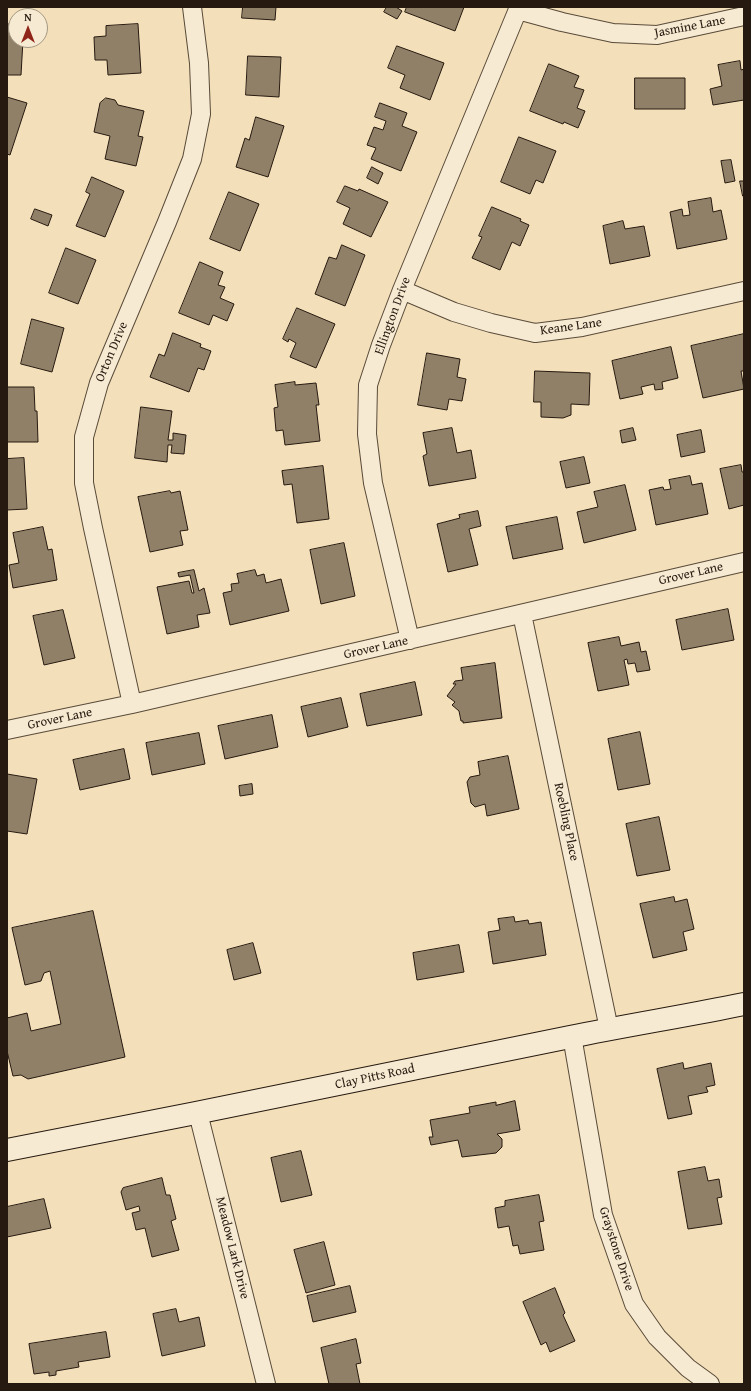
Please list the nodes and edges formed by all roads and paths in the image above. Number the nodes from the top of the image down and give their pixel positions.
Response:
1 (192, 7) edge
2 (518, 8) edge
3 (744, 16) edge
4 (402, 290) junction
5 (744, 291) edge
6 (744, 562) edge
7 (522, 614) junction
8 (410, 640) junction
9 (132, 704) junction
10 (7, 730) edge
11 (744, 1004) edge
12 (609, 1029) junction
13 (572, 1036) junction
14 (198, 1113) junction
15 (7, 1150) edge
16 (266, 1384) edge
17 (710, 1384) edge

1 - 9 street, Orton Drive
2 - 3 street, Jasmine Lane
2 - 4 street, Ellington Drive
4 - 5 street, Keane Lane
4 - 8 street, Ellington Drive
6 - 7 street, Grover Lane
7 - 8 street, Grover Lane
7 - 12 street, Roebling Place
8 - 9 street, Grover Lane
9 - 10 street, Grover Lane
11 - 12 street, Clay Pitts Road
12 - 13 street, Clay Pitts Road
13 - 14 street, Clay Pitts Road
13 - 17 street, Graystone Drive
14 - 15 street, Clay Pitts Road
14 - 16 street, Meadow Lark Drive

